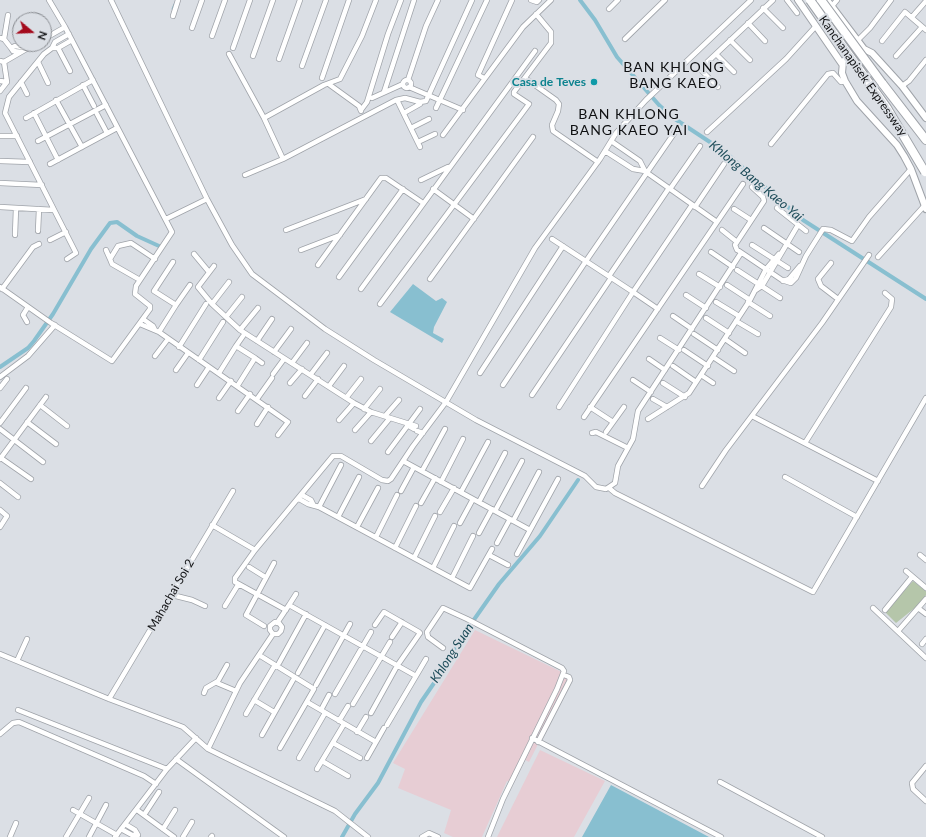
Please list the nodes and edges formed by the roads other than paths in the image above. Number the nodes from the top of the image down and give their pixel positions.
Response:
1 (49, 0) edge
2 (111, 0) edge
3 (178, 0) edge
4 (202, 0) edge
5 (225, 0) edge
6 (250, 0) edge
7 (273, 0) edge
8 (300, 0) edge
9 (326, 0) edge
10 (349, 0) edge
11 (376, 0) edge
12 (401, 0) edge
13 (414, 0) edge
14 (438, 0) edge
15 (472, 0) edge
16 (488, 0) edge
17 (512, 0) edge
18 (531, 0) edge
19 (539, 0) edge
20 (551, 0) edge
21 (618, 0) edge
22 (665, 0) edge
23 (751, 0) edge
24 (773, 0) edge
25 (787, 0) edge
26 (798, 0) edge
27 (810, 0) edge
28 (821, 0) edge
29 (827, 0) edge
30 (837, 0) edge
31 (891, 0) edge
32 (926, 1) edge
33 (832, 6) junction
34 (763, 8) junction
35 (609, 9) dead end
36 (797, 12) dead end
37 (536, 14) junction
38 (8, 15) dead end
39 (173, 16) dead end
40 (912, 17) junction
41 (748, 22) junction
42 (816, 26) junction
43 (65, 27) junction
44 (192, 28) dead end
45 (783, 28) dead end
46 (924, 28) edge
47 (52, 34) edge
48 (69, 34) junction
49 (212, 36) dead end
50 (2, 39) edge
51 (625, 39) dead end
52 (72, 40) junction
53 (730, 40) junction
54 (858, 40) junction
55 (765, 41) dead end
56 (882, 41) dead end
57 (11, 48) edge
58 (52, 48) joint
59 (58, 48) junction
60 (233, 48) dead end
61 (864, 48) junction
62 (535, 51) dead end
63 (21, 52) edge
64 (48, 52) edge
65 (229, 54) dead end
66 (716, 54) junction
67 (253, 56) dead end
68 (896, 56) dead end
69 (279, 59) dead end
70 (750, 60) dead end
71 (926, 60) edge
72 (2, 62) edge
73 (38, 62) junction
74 (842, 64) junction
75 (302, 66) dead end
76 (70, 71) dead end
77 (734, 72) dead end
78 (322, 78) dead end
79 (484, 78) junction
80 (525, 78) junction
81 (93, 80) junction
82 (408, 80) junction
83 (0, 81) edge
84 (845, 81) junction
85 (7, 82) junction
86 (21, 82) junction
87 (48, 83) dead end
88 (403, 84) junction
89 (83, 85) junction
90 (330, 85) dead end
91 (902, 86) junction
92 (410, 87) junction
93 (718, 87) dead end
94 (0, 91) edge
95 (384, 92) junction
96 (27, 94) dead end
97 (429, 95) junction
98 (372, 98) dead end
99 (56, 100) junction
100 (397, 100) junction
101 (439, 101) junction
102 (420, 104) dead end
103 (94, 106) dead end
104 (106, 106) junction
105 (436, 108) dead end
106 (361, 110) junction
107 (463, 110) junction
108 (34, 113) junction
109 (404, 113) junction
110 (97, 114) dead end
111 (363, 117) junction
112 (26, 118) dead end
113 (264, 118) junction
114 (926, 118) edge
115 (429, 119) dead end
116 (70, 124) junction
117 (117, 128) junction
118 (411, 128) junction
119 (675, 132) dead end
120 (707, 132) dead end
121 (107, 133) junction
122 (436, 134) dead end
123 (444, 135) dead end
124 (0, 136) edge
125 (16, 136) junction
126 (46, 137) junction
127 (533, 137) dead end
128 (926, 140) edge
129 (38, 141) dead end
130 (611, 141) junction
131 (771, 144) dead end
132 (700, 146) dead end
133 (82, 147) junction
134 (605, 151) junction
135 (283, 159) junction
136 (0, 160) edge
137 (58, 160) junction
138 (30, 162) junction
139 (598, 162) junction
140 (50, 164) dead end
141 (724, 164) dead end
142 (449, 166) junction
143 (911, 169) junction
144 (646, 172) junction
145 (926, 173) edge
146 (245, 175) dead end
147 (421, 180) dead end
148 (0, 183) edge
149 (743, 184) dead end
150 (42, 185) junction
151 (752, 187) dead end
152 (403, 189) junction
153 (433, 189) junction
154 (670, 189) junction
155 (366, 198) junction
156 (207, 199) junction
157 (423, 203) junction
158 (453, 204) junction
159 (694, 206) junction
160 (0, 207) edge
161 (926, 207) edge
162 (16, 208) junction
163 (776, 208) dead end
164 (39, 209) junction
165 (734, 209) dead end
166 (54, 210) junction
167 (166, 219) junction
168 (474, 219) junction
169 (751, 220) junction
170 (717, 222) junction
171 (798, 225) junction
172 (764, 228) dead end
173 (286, 230) dead end
174 (722, 230) dead end
175 (38, 231) dead end
176 (806, 231) dead end
177 (66, 232) junction
178 (14, 235) dead end
179 (340, 235) junction
180 (552, 239) dead end
181 (50, 240) dead end
182 (737, 242) junction
183 (39, 244) dead end
184 (786, 244) junction
185 (752, 245) dead end
186 (563, 246) junction
187 (106, 250) dead end
188 (301, 250) dead end
189 (711, 252) dead end
190 (739, 252) junction
191 (799, 252) dead end
192 (194, 254) dead end
193 (868, 256) dead end
194 (878, 257) dead end
195 (66, 259) dead end
196 (110, 259) junction
197 (155, 259) junction
198 (775, 259) junction
199 (586, 261) junction
200 (173, 262) dead end
201 (831, 264) dead end
202 (318, 265) dead end
203 (214, 266) dead end
204 (733, 267) junction
205 (788, 268) dead end
206 (737, 270) dead end
207 (768, 270) junction
208 (209, 272) junction
209 (699, 274) dead end
210 (133, 277) junction
211 (339, 277) dead end
212 (610, 277) junction
213 (430, 279) dead end
214 (140, 280) junction
215 (229, 282) dead end
216 (190, 284) dead end
217 (760, 284) junction
218 (727, 285) dead end
219 (136, 286) junction
220 (720, 287) junction
221 (1, 288) edge
222 (361, 289) dead end
223 (633, 292) junction
224 (885, 293) dead end
225 (686, 295) dead end
226 (242, 297) dead end
227 (780, 298) dead end
228 (838, 298) junction
229 (749, 301) junction
230 (716, 302) dead end
231 (206, 304) dead end
232 (212, 304) junction
233 (380, 304) dead end
234 (176, 305) junction
235 (28, 307) junction
236 (258, 308) dead end
237 (706, 308) junction
238 (658, 309) junction
239 (673, 316) dead end
240 (770, 316) dead end
241 (226, 317) junction
242 (706, 318) dead end
243 (143, 319) junction
244 (272, 319) dead end
245 (738, 319) junction
246 (27, 322) dead end
247 (223, 322) dead end
248 (51, 323) junction
249 (140, 324) junction
250 (291, 329) dead end
251 (240, 330) junction
252 (157, 331) junction
253 (693, 331) junction
254 (729, 333) junction
255 (758, 334) dead end
256 (243, 336) dead end
257 (660, 338) dead end
258 (168, 339) junction
259 (724, 339) junction
260 (257, 340) junction
261 (307, 342) dead end
262 (236, 346) junction
263 (179, 347) junction
264 (681, 350) junction
265 (718, 350) junction
266 (274, 352) junction
267 (188, 353) junction
268 (327, 353) dead end
269 (745, 353) dead end
270 (155, 356) dead end
271 (713, 357) junction
272 (256, 358) junction
273 (284, 359) junction
274 (649, 359) dead end
275 (199, 360) junction
276 (262, 363) dead end
277 (292, 363) junction
278 (344, 366) dead end
279 (673, 366) dead end
280 (708, 366) junction
281 (208, 367) junction
282 (302, 369) junction
283 (176, 370) dead end
284 (665, 370) junction
285 (734, 372) dead end
286 (219, 373) junction
287 (480, 373) dead end
288 (311, 374) junction
289 (701, 375) junction
290 (0, 377) edge
291 (7, 379) dead end
292 (318, 379) junction
293 (361, 379) dead end
294 (633, 380) dead end
295 (231, 381) junction
296 (696, 382) junction
297 (290, 383) dead end
298 (663, 383) dead end
299 (713, 383) dead end
300 (197, 385) dead end
301 (503, 385) dead end
302 (238, 386) junction
303 (329, 386) junction
304 (0, 388) edge
305 (26, 388) dead end
306 (380, 388) dead end
307 (651, 392) junction
308 (250, 394) junction
309 (532, 394) dead end
310 (46, 396) dead end
311 (305, 396) dead end
312 (685, 397) junction
313 (219, 398) dead end
314 (346, 398) junction
315 (926, 398) edge
316 (257, 399) junction
317 (653, 399) dead end
318 (399, 400) dead end
319 (446, 402) junction
320 (354, 403) junction
321 (40, 405) junction
322 (268, 407) junction
323 (559, 407) dead end
324 (590, 407) junction
325 (624, 407) dead end
326 (667, 407) junction
327 (364, 409) junction
328 (420, 409) dead end
329 (238, 411) dead end
330 (371, 412) junction
331 (752, 416) junction
332 (388, 417) junction
333 (584, 417) dead end
334 (648, 419) dead end
335 (339, 420) dead end
336 (27, 422) junction
337 (613, 422) junction
338 (0, 423) edge
339 (257, 424) dead end
340 (407, 424) junction
341 (67, 426) dead end
342 (445, 428) dead end
343 (0, 429) edge
344 (355, 430) dead end
345 (424, 432) junction
346 (606, 432) dead end
347 (592, 433) dead end
348 (278, 435) dead end
349 (14, 439) junction
350 (463, 439) dead end
351 (371, 441) dead end
352 (488, 442) dead end
353 (805, 443) junction
354 (56, 444) dead end
355 (628, 448) junction
356 (388, 452) dead end
357 (506, 453) dead end
358 (0, 458) edge
359 (403, 461) junction
360 (522, 461) dead end
361 (43, 462) dead end
362 (340, 465) dead end
363 (414, 467) junction
364 (422, 471) junction
365 (539, 472) dead end
366 (359, 477) dead end
367 (785, 477) dead end
368 (435, 478) junction
369 (558, 478) dead end
370 (31, 480) dead end
371 (441, 482) junction
372 (878, 482) junction
373 (0, 483) edge
374 (702, 486) dead end
375 (378, 488) dead end
376 (454, 488) junction
377 (609, 488) junction
378 (233, 491) dead end
379 (401, 491) dead end
380 (461, 492) junction
381 (397, 495) dead end
382 (18, 497) dead end
383 (300, 497) junction
384 (473, 499) junction
385 (479, 502) junction
386 (319, 507) junction
387 (0, 510) edge
388 (494, 510) junction
389 (440, 512) dead end
390 (435, 516) dead end
391 (338, 517) junction
392 (857, 517) junction
393 (512, 520) junction
394 (460, 523) dead end
395 (212, 525) junction
396 (454, 526) dead end
397 (0, 527) edge
398 (357, 527) junction
399 (530, 530) junction
400 (479, 533) dead end
401 (473, 536) dead end
402 (376, 537) junction
403 (497, 543) dead end
404 (395, 548) junction
405 (492, 549) dead end
406 (255, 550) junction
407 (517, 554) dead end
408 (920, 554) dead end
409 (489, 555) junction
410 (414, 558) junction
411 (926, 560) edge
412 (274, 563) dead end
413 (508, 565) dead end
414 (249, 567) dead end
415 (433, 568) junction
416 (906, 571) dead end
417 (265, 577) junction
418 (912, 577) junction
419 (452, 578) junction
420 (238, 585) junction
421 (926, 588) edge
422 (256, 594) junction
423 (296, 594) dead end
424 (172, 595) junction
425 (926, 599) edge
426 (289, 605) junction
427 (205, 606) dead end
428 (225, 606) dead end
429 (873, 608) dead end
430 (918, 608) junction
431 (286, 610) junction
432 (885, 610) dead end
433 (306, 614) junction
434 (926, 614) edge
435 (402, 622) junction
436 (277, 623) junction
437 (350, 624) dead end
438 (325, 625) junction
439 (375, 625) dead end
440 (264, 626) dead end
441 (898, 631) junction
442 (371, 632) dead end
443 (274, 634) junction
444 (343, 636) junction
445 (392, 637) dead end
446 (926, 638) edge
447 (27, 639) dead end
448 (390, 642) dead end
449 (922, 644) dead end
450 (362, 647) junction
451 (443, 648) dead end
452 (0, 654) edge
453 (258, 655) junction
454 (382, 658) junction
455 (426, 658) dead end
456 (926, 658) edge
457 (17, 661) junction
458 (277, 664) junction
459 (227, 665) dead end
460 (398, 666) junction
461 (298, 673) dead end
462 (564, 675) junction
463 (416, 676) junction
464 (293, 680) dead end
465 (217, 683) junction
466 (316, 685) dead end
467 (236, 691) junction
468 (204, 693) dead end
469 (109, 699) junction
470 (254, 700) junction
471 (307, 702) junction
472 (353, 704) dead end
473 (348, 706) dead end
474 (18, 710) dead end
475 (274, 712) junction
476 (323, 712) junction
477 (371, 713) dead end
478 (246, 714) dead end
479 (366, 717) dead end
480 (341, 722) junction
481 (357, 732) junction
482 (0, 734) edge
483 (262, 735) dead end
484 (196, 738) junction
485 (532, 738) junction
486 (333, 742) junction
487 (376, 742) junction
488 (538, 742) junction
489 (280, 748) dead end
490 (208, 749) junction
491 (299, 758) dead end
492 (360, 758) dead end
493 (367, 758) dead end
494 (176, 760) junction
495 (322, 761) junction
496 (926, 766) edge
497 (167, 769) junction
498 (317, 769) dead end
499 (348, 776) dead end
500 (720, 782) dead end
501 (156, 784) junction
502 (159, 792) dead end
503 (89, 798) dead end
504 (926, 801) edge
505 (106, 805) dead end
506 (73, 810) dead end
507 (137, 810) junction
508 (175, 810) dead end
509 (80, 813) junction
510 (144, 815) junction
511 (97, 822) junction
512 (192, 822) dead end
513 (16, 823) dead end
514 (125, 824) junction
515 (121, 829) junction
516 (163, 829) junction
517 (116, 836) edge
518 (141, 836) edge
519 (10, 837) edge
520 (66, 837) edge
521 (89, 837) edge
522 (174, 837) edge
523 (183, 837) edge
524 (284, 837) edge
525 (368, 837) edge
526 (422, 837) edge
527 (438, 837) edge
528 (488, 837) edge
529 (721, 837) edge
530 (822, 837) edge

1 - 43 street
2 - 156 street
3 - 39 street
4 - 44 street
5 - 49 street
6 - 60 street
7 - 67 street
8 - 69 street
9 - 75 street
10 - 78 street
11 - 113 street
12 - 106 street
13 - 95 street
14 - 82 street
15 - 97 street
16 - 101 street
17 - 79 street
18 - 19 street
20 - 37 street
21 - 35 street
22 - 51 street
23 - 130 street
24 - 34 street
25 - 36 street
26 - 42 main road
27 - 145 highway, Kanchanapisek Expressway, bridge
28 - 128 highway, Kanchanapisek Expressway, bridge
29 - 33 main road
30 - 33 street
31 - 54 street
32 - 40 street
33 - 54 main road
34 - 41 street
34 - 45 street
37 - 79 street
37 - 80 street
38 - 50 street
40 - 46 street
40 - 56 street
41 - 53 street
41 - 55 street
42 - 74 main road
42 - 120 street
43 - 47 street
43 - 48 street
46 - 68 street
48 - 52 street
48 - 58 street
50 - 57 street
52 - 59 street
52 - 81 street
53 - 66 street
53 - 70 street
54 - 61 main road
58 - 59 street
59 - 76 street
61 - 74 main road
61 - 91 main road
62 - 142 street
63 - 72 street
64 - 73 street
65 - 113 street
66 - 77 street
66 - 93 street
71 - 91 street
72 - 85 street
73 - 86 street
73 - 87 street
74 - 84 main road
79 - 107 street
80 - 139 street
80 - 158 street
81 - 89 street
81 - 104 street
82 - 88 street
82 - 92 street
83 - 85 street
84 - 131 street
84 - 143 main road
85 - 94 street
86 - 96 street
86 - 125 street
88 - 92 street
88 - 95 street
89 - 99 street
89 - 103 street
90 - 106 street
91 - 114 main road
92 - 97 street
95 - 98 street
97 - 100 street
97 - 101 street
99 - 108 street
99 - 116 street
100 - 109 street
100 - 111 street
101 - 105 street
101 - 107 street
102 - 109 street
104 - 116 street
104 - 117 street
106 - 111 street
107 - 123 street
108 - 112 street
108 - 126 street
109 - 118 street
110 - 121 street
111 - 135 street
113 - 135 street
115 - 118 street
116 - 126 street
116 - 133 street
117 - 121 street
117 - 167 street
118 - 122 street
119 - 144 street
121 - 133 street
124 - 125 street
125 - 138 street
126 - 129 street
126 - 137 street
127 - 168 street
130 - 134 street
130 - 144 street
132 - 154 street
133 - 137 street
134 - 139 street
134 - 144 street
135 - 146 street
136 - 138 street
137 - 140 street
138 - 150 street
139 - 319 street
141 - 159 street
142 - 147 street
142 - 153 street
143 - 161 main road
143 - 207 street
144 - 154 street
144 - 199 street
148 - 150 street
149 - 170 street
150 - 166 street
151 - 169 street
152 - 155 street
152 - 157 street
152 - 211 street
153 - 157 street
153 - 158 street
154 - 159 street
154 - 212 street
155 - 173 street
155 - 179 street
156 - 167 street
156 - 319 street
157 - 222 street
158 - 168 street
158 - 233 street
159 - 170 street
159 - 223 street
160 - 162 street
161 - 194 street
162 - 164 street
162 - 178 street
163 - 171 street
164 - 166 street
164 - 175 street
165 - 169 street
166 - 177 street
167 - 197 street
168 - 213 street
169 - 182 street
170 - 238 street
171 - 176 street
171 - 184 street
172 - 184 street
174 - 182 street
177 - 181 street
177 - 195 street
179 - 188 street
179 - 202 street
180 - 186 street
182 - 190 street
183 - 221 street
184 - 191 street
184 - 198 street
185 - 198 street
186 - 199 street
186 - 287 street
187 - 196 street
189 - 204 street
190 - 204 street
190 - 207 street
192 - 208 street
193 - 228 street
196 - 197 street
196 - 210 street
197 - 214 street
198 - 205 street
198 - 207 street
199 - 212 street
199 - 301 street
200 - 234 street
201 - 228 street
203 - 208 street
204 - 220 street
206 - 217 street
207 - 217 street
208 - 232 street
209 - 220 street
210 - 214 street
210 - 219 street
212 - 223 street
212 - 309 street
214 - 219 street
215 - 232 street
216 - 234 street
217 - 227 street
217 - 229 street
218 - 229 street
219 - 243 street
220 - 237 street
221 - 235 street
223 - 238 street
223 - 323 street
224 - 353 street
225 - 237 street
226 - 241 street
228 - 331 street
229 - 240 street
229 - 245 street
230 - 245 street
231 - 263 street
232 - 241 street
234 - 252 street
235 - 246 street
235 - 248 street
236 - 251 street
237 - 253 street
238 - 324 street
239 - 253 street
241 - 251 street
242 - 254 street
243 - 249 street
243 - 252 street
244 - 260 street
245 - 254 street
245 - 255 street
247 - 275 street
248 - 249 street
248 - 290 street
249 - 252 street
250 - 266 street
251 - 260 street
252 - 258 street
253 - 264 street
253 - 265 street
254 - 259 street
256 - 262 street
257 - 264 street
258 - 263 street
258 - 270 street
259 - 265 street
259 - 269 street
260 - 266 street
261 - 277 street
262 - 272 street
262 - 286 street
263 - 267 street
264 - 280 street
264 - 284 street
265 - 271 street
266 - 273 street
267 - 275 street
267 - 283 street
268 - 288 street
271 - 280 street
271 - 285 street
272 - 276 street
272 - 302 street
273 - 277 street
273 - 316 street
274 - 284 street
275 - 281 street
277 - 282 street
278 - 303 street
279 - 296 street
280 - 289 street
281 - 286 street
281 - 300 street
282 - 288 street
282 - 297 street
284 - 307 street
286 - 295 street
288 - 292 street
289 - 296 street
289 - 299 street
291 - 304 street
292 - 303 street
292 - 311 street
293 - 314 street
294 - 307 street
295 - 302 street
295 - 313 street
296 - 312 street
298 - 312 street
302 - 308 street
303 - 314 street
305 - 338 street
306 - 327 street
307 - 355 street
308 - 316 street
308 - 329 street
310 - 321 street
312 - 326 street
314 - 320 street
315 - 372 street
316 - 322 street
317 - 326 street
318 - 332 street
319 - 345 street
319 - 377 street
320 - 327 street
320 - 335 street
321 - 336 street
321 - 341 street
322 - 339 street
322 - 348 street
324 - 333 street
324 - 337 street
325 - 337 street
326 - 334 street
327 - 330 street
328 - 340 street
330 - 332 street
330 - 344 street
331 - 353 street
331 - 374 street
332 - 340 street
332 - 351 street
336 - 349 street
336 - 354 street
337 - 346 street
340 - 345 street
340 - 356 street
342 - 364 street
343 - 349 street
345 - 359 street
347 - 355 street
349 - 358 street
349 - 361 street
350 - 371 street
352 - 380 street
353 - 372 street
355 - 377 street
357 - 385 street
358 - 370 street
359 - 363 street
359 - 383 street
360 - 388 street
362 - 386 street
363 - 364 street
363 - 379 street
364 - 368 street
365 - 393 street
366 - 391 street
367 - 392 street
368 - 371 street
368 - 404 street
369 - 399 street
371 - 376 street
372 - 392 street
373 - 382 street
375 - 398 street
376 - 380 street
376 - 389 street
377 - 392 street
378 - 395 street, Mahachai Soi 2
380 - 384 street
381 - 402 street
383 - 386 street
383 - 406 street
384 - 385 street
384 - 394 street
385 - 388 street
386 - 391 street
387 - 397 street
388 - 393 street
388 - 400 street
390 - 410 street
391 - 398 street
393 - 399 street
393 - 403 street
395 - 406 street
395 - 424 street, Mahachai Soi 2
396 - 415 street
398 - 402 street
399 - 407 street
401 - 419 street
402 - 404 street
404 - 410 street
405 - 409 street
406 - 420 street
408 - 411 street
409 - 413 street
409 - 419 street
410 - 415 street
412 - 417 street
414 - 417 street
415 - 419 street
416 - 418 street
417 - 422 street
418 - 421 street
418 - 432 street
420 - 422 street
420 - 428 street
422 - 431 street
422 - 440 street
423 - 426 street
424 - 427 street
424 - 469 street, Mahachai Soi 2
425 - 430 street
426 - 431 street
426 - 433 street
429 - 441 street
430 - 434 street
430 - 441 street
431 - 436 street
433 - 438 street
433 - 458 street
435 - 439 street
435 - 445 street
435 - 460 street
436 - 443 street
436 - 443 street
437 - 444 street
438 - 444 street
438 - 461 street
441 - 456 street
442 - 450 street
443 - 453 street
444 - 450 street
444 - 466 street
446 - 449 street
447 - 457 street
448 - 454 street
450 - 454 street
450 - 476 street
451 - 462 street
452 - 457 street
453 - 458 street
453 - 467 street
454 - 460 street
454 - 472 street
455 - 463 street
457 - 469 street
458 - 470 street
458 - 471 street
459 - 465 street
460 - 463 street
460 - 477 street
462 - 485 street
462 - 488 street
463 - 487 street
464 - 475 street
465 - 467 street
465 - 468 street
467 - 490 street
469 - 484 street
470 - 475 street
470 - 478 street
471 - 476 street
471 - 489 street
473 - 480 street
474 - 497 street
475 - 483 street
476 - 480 street
476 - 491 street
479 - 481 street
480 - 481 street
480 - 486 street
481 - 487 street
482 - 501 street
484 - 490 street
484 - 494 street
485 - 488 street
485 - 528 street
486 - 492 street
486 - 495 street
487 - 493 street
488 - 529 street
490 - 525 street
494 - 497 street
494 - 524 street
495 - 498 street
495 - 499 street
496 - 504 street
497 - 501 street
500 - 530 street
501 - 507 street
502 - 510 street
503 - 509 street
505 - 511 street
506 - 509 street
507 - 510 street
507 - 514 street
508 - 516 street
509 - 511 street
509 - 520 street
510 - 516 street
511 - 517 street
511 - 521 street
512 - 523 street
513 - 519 street
514 - 515 street
514 - 518 street
515 - 517 street
515 - 518 street
516 - 522 street
526 - 527 street

